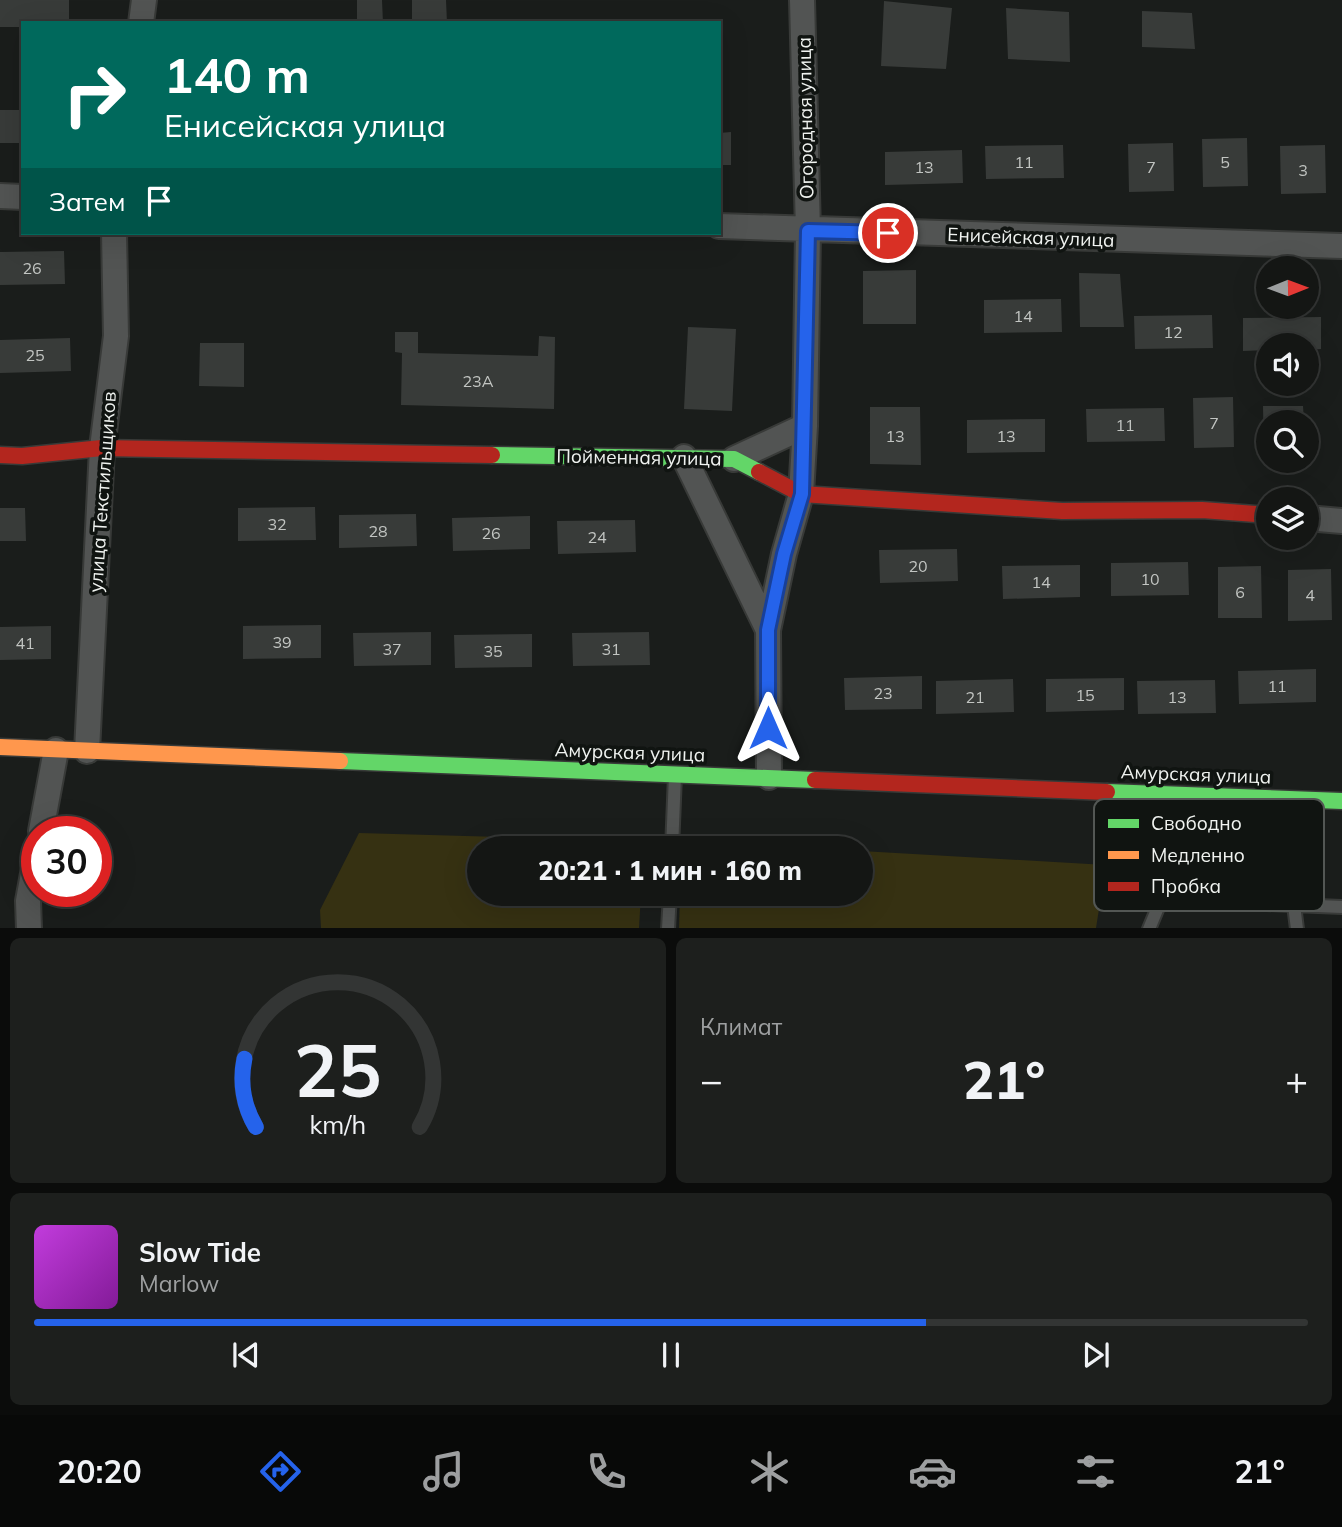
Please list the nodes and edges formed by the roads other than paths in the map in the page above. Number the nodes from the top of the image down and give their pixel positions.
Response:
1 (144, 0) edge
2 (802, 0) edge
3 (141, 21) edge
4 (0, 196) edge
5 (21, 198) edge
6 (721, 226) edge
7 (808, 231) junction
8 (114, 235) edge
9 (1342, 246) edge
10 (805, 426) junction
11 (102, 448) junction
12 (0, 455) edge
13 (684, 457) junction
14 (734, 459) junction
15 (802, 494) junction
16 (1256, 514) edge
17 (1319, 519) edge
18 (1342, 521) edge
19 (768, 630) junction
20 (0, 747) edge
21 (55, 750) junction
22 (87, 751) junction
23 (675, 775) junction
24 (769, 778) junction
25 (1235, 797) joint
26 (1288, 799) edge
27 (1324, 800) edge
28 (1342, 801) edge
29 (44, 816) edge
30 (673, 836) edge
31 (669, 906) edge
32 (1324, 906) edge
33 (1342, 906) edge
34 (28, 907) edge
35 (1156, 911) edge
36 (29, 928) edge
37 (668, 928) edge
38 (1149, 928) edge

1 - 3 street
2 - 7 street, Огородная улица
4 - 5 street
6 - 7 street, Енисейская улица
7 - 9 street, Енисейская улица
7 - 10 street, Огородная улица
8 - 11 street, улица Текстильщиков
10 - 14 street
10 - 15 street, Огородная улица
11 - 12 street, Пойменная улица
11 - 13 street, Пойменная улица
11 - 22 street, улица Текстильщиков
13 - 14 street, Пойменная улица
13 - 19 street
14 - 15 street, Пойменная улица
15 - 16 street, Пойменная улица
15 - 19 street, Огородная улица
17 - 18 street
19 - 24 street, Огородная улица
20 - 21 street, Амурская улица
21 - 22 street, Амурская улица
21 - 29 street
22 - 23 street, Амурская улица
23 - 24 street, Амурская улица
23 - 30 lane
24 - 25 street, Амурская улица
25 - 26 street, Амурская улица
27 - 28 street, Амурская улица
31 - 37 lane
32 - 33 lane
34 - 36 street
35 - 38 lane

